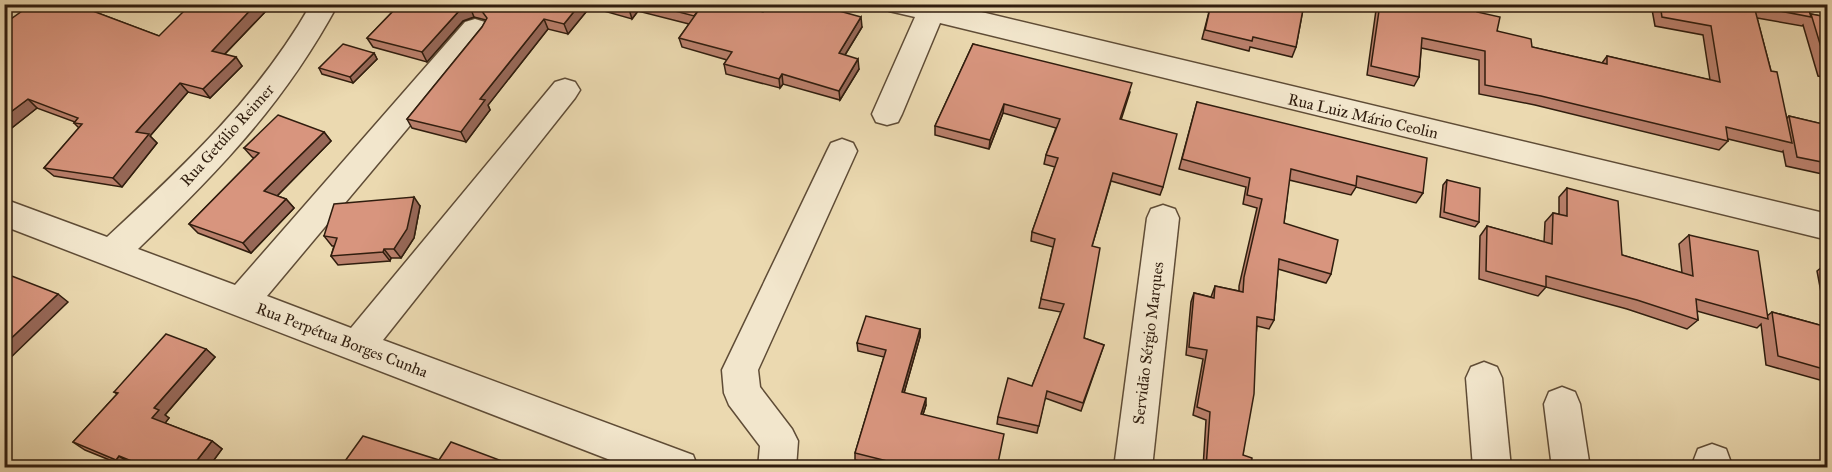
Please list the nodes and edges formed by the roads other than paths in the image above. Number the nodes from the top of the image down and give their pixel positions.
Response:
1 (325, 4) edge
2 (899, 4) edge
3 (932, 8) edge
4 (475, 29) dead end
5 (565, 90) dead end
6 (887, 114) dead end
7 (842, 151) dead end
8 (4, 212) edge
9 (1163, 218) dead end
10 (1827, 227) edge
11 (112, 253) junction
12 (241, 302) junction
13 (357, 346) junction
14 (1484, 378) dead end
15 (1562, 404) dead end
16 (679, 468) edge
17 (777, 468) edge
18 (1133, 468) edge
19 (1492, 468) edge
20 (1571, 468) edge

1 - 11 street, Rua Getúlio Reimer
2 - 3 street, Rua Luiz Mário Ceolin
3 - 6 street
3 - 10 street, Rua Luiz Mário Ceolin
4 - 12 street
5 - 13 street
7 - 17 street
8 - 11 street, Rua Perpétua Borges Cunha
9 - 18 street, Servidão Sérgio Marques
11 - 12 street, Rua Perpétua Borges Cunha
12 - 13 street, Rua Perpétua Borges Cunha
13 - 16 street, Rua Perpétua Borges Cunha
14 - 19 street
15 - 20 street

